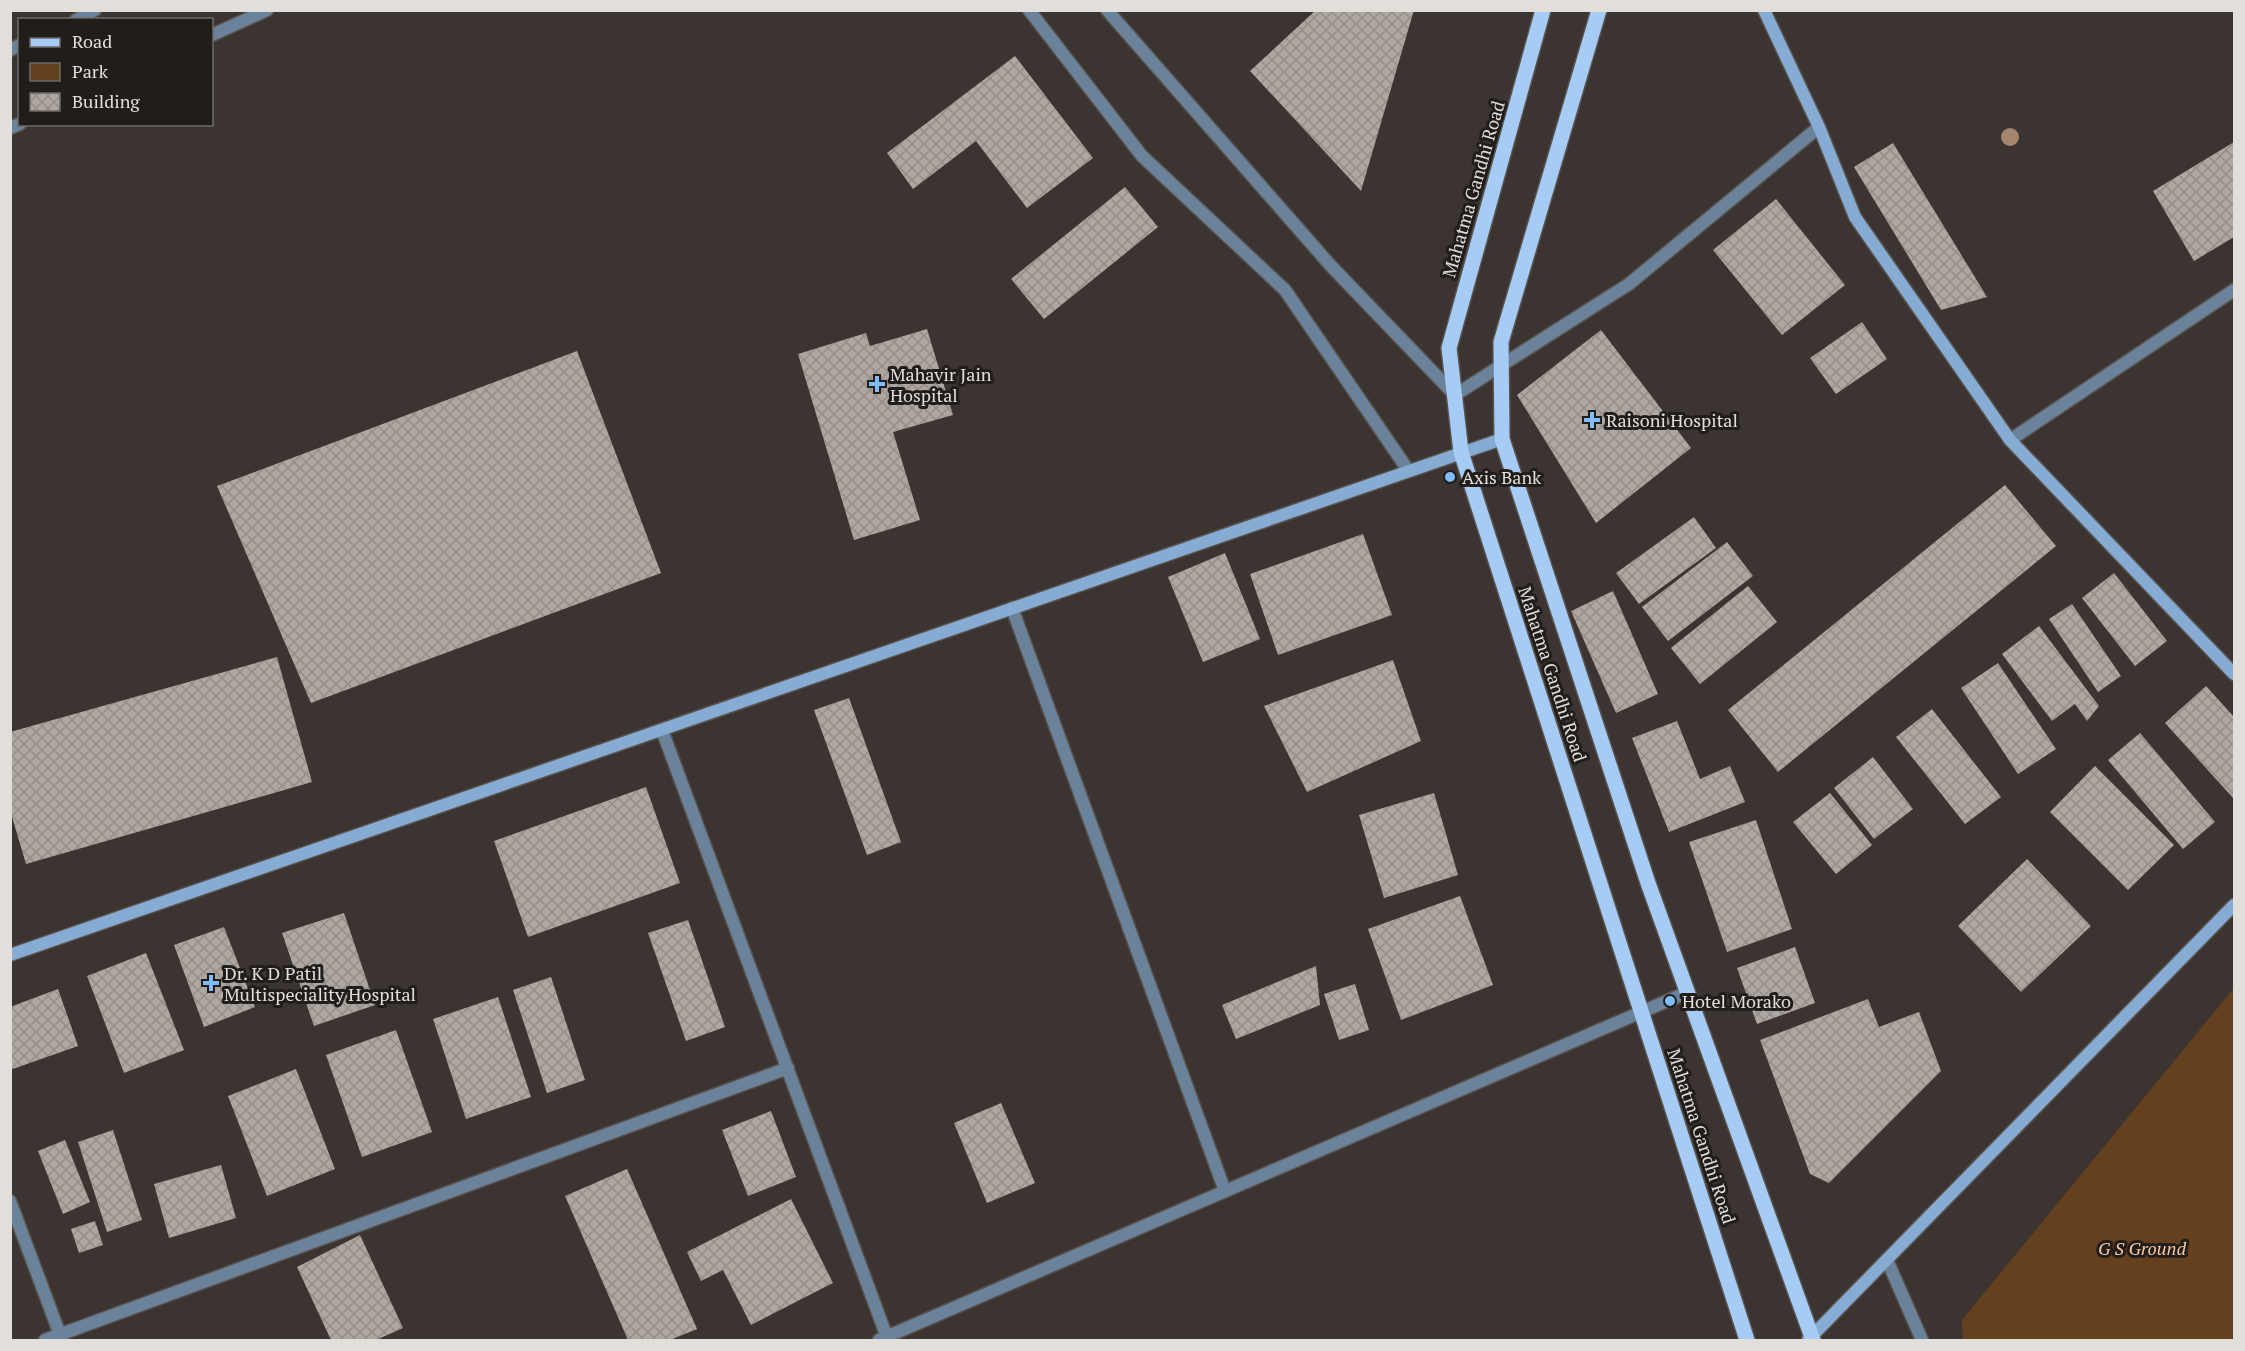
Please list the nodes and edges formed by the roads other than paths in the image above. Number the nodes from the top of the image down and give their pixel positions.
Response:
1 (95, 10) edge
2 (267, 10) edge
3 (1029, 10) edge
4 (1107, 10) edge
5 (1543, 10) edge
6 (1599, 10) edge
7 (1764, 10) edge
8 (80, 18) edge
9 (213, 35) edge
10 (1819, 127) junction
11 (2235, 290) edge
12 (1501, 366) junction
13 (1455, 395) junction
14 (1502, 439) junction
15 (2010, 440) junction
16 (1461, 453) junction
17 (1408, 470) junction
18 (1012, 608) junction
19 (2235, 674) edge
20 (662, 730) junction
21 (2235, 905) edge
22 (10, 956) edge
23 (1688, 992) junction
24 (1641, 1010) junction
25 (788, 1068) junction
26 (1225, 1191) junction
27 (10, 1201) edge
28 (1887, 1260) junction
29 (60, 1338) edge
30 (885, 1339) edge
31 (1811, 1339) edge
32 (45, 1341) edge
33 (1747, 1341) edge
34 (1922, 1341) edge

1 - 8 street
2 - 9 street
3 - 17 street
4 - 13 street
5 - 13 main road, Mahatma Gandhi Road
6 - 12 main road
7 - 10 main road
10 - 12 street
10 - 15 main road
11 - 15 street
12 - 13 street
12 - 14 main road
13 - 16 main road, Mahatma Gandhi Road
14 - 16 main road
14 - 23 main road
15 - 19 main road
16 - 17 main road
16 - 24 main road, Mahatma Gandhi Road
17 - 18 main road
18 - 20 main road
18 - 26 street
20 - 22 main road
20 - 25 street
21 - 28 main road
23 - 24 street
23 - 31 main road
24 - 26 street
24 - 33 main road, Mahatma Gandhi Road
25 - 29 street
25 - 30 street
26 - 30 street
27 - 29 street
28 - 31 main road
28 - 34 street
29 - 32 street

